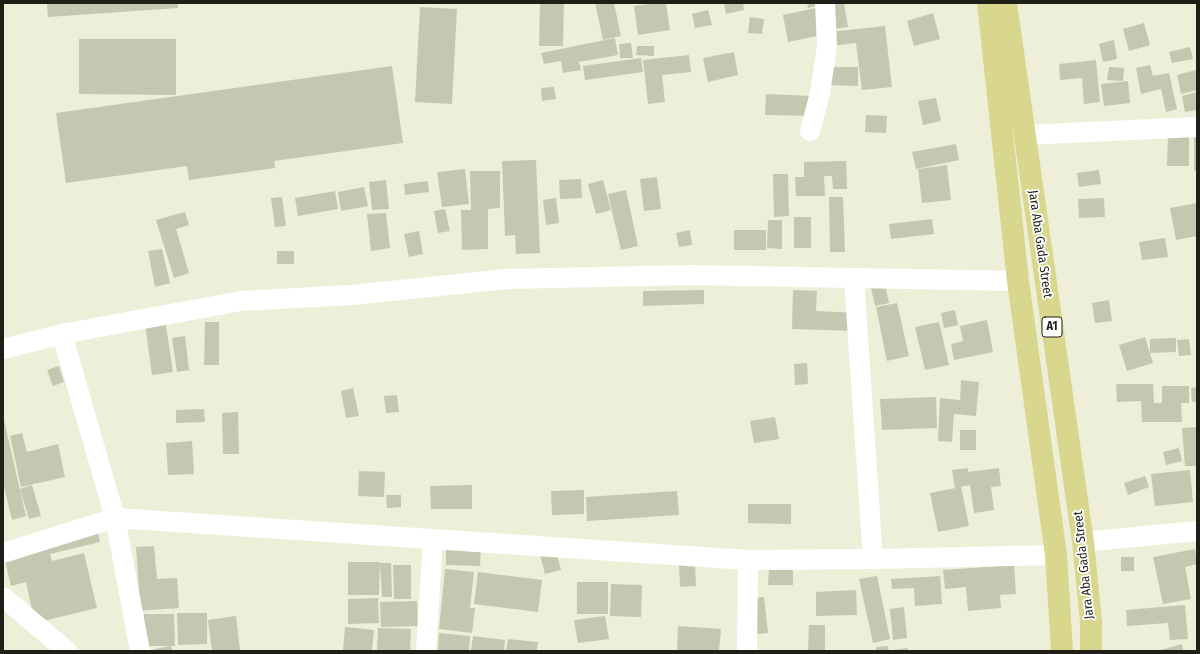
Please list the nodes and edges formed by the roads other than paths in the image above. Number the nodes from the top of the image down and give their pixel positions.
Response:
1 (825, 3) edge
2 (988, 3) edge
3 (1006, 3) edge
4 (1197, 127) edge
5 (810, 131) dead end
6 (1024, 135) junction
7 (854, 278) junction
8 (1018, 281) junction
9 (62, 334) junction
10 (3, 349) edge
11 (115, 518) junction
12 (1197, 531) edge
13 (433, 539) junction
14 (1083, 542) junction
15 (3, 553) edge
16 (1056, 555) junction
17 (873, 559) junction
18 (748, 560) junction
19 (3, 597) edge
20 (66, 651) edge
21 (140, 651) edge
22 (426, 651) edge
23 (747, 651) edge
24 (1062, 651) edge
25 (1091, 651) edge

1 - 5 street
2 - 8 main road, Jara Aba Gada Street / A1
3 - 6 main road, Jara Aba Gada Street / A1
4 - 6 street
6 - 14 main road, Jara Aba Gada Street / A1
7 - 8 street
7 - 9 street
7 - 17 street
8 - 16 main road, Jara Aba Gada Street / A1
9 - 10 street
9 - 11 street
11 - 13 street
11 - 15 street
11 - 21 street
12 - 14 street
13 - 18 street
13 - 22 street
14 - 25 main road, Jara Aba Gada Street / A1
16 - 17 street
16 - 24 main road, Jara Aba Gada Street / A1
17 - 18 street
18 - 23 street
19 - 20 street

